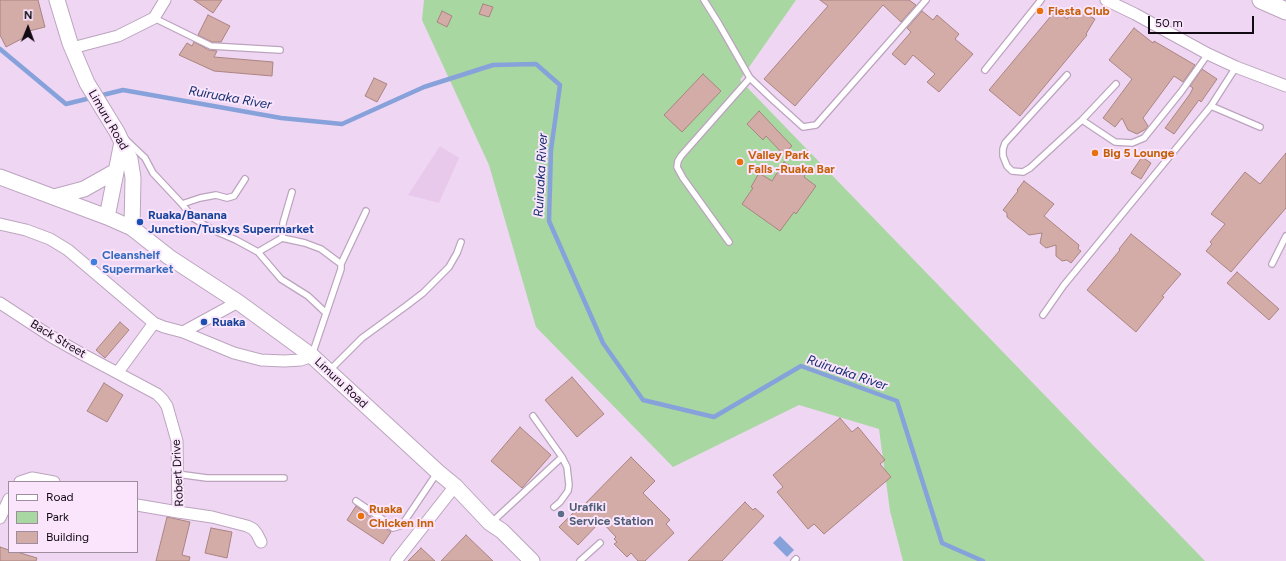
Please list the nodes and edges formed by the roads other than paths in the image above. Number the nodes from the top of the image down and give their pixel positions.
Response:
1 (57, 0) edge
2 (165, 0) edge
3 (704, 0) edge
4 (926, 0) edge
5 (1041, 0) edge
6 (1106, 0) edge
7 (1261, 0) edge
8 (1286, 12) edge
9 (154, 18) junction
10 (72, 48) junction
11 (280, 50) dead end
12 (1208, 54) junction
13 (1236, 67) junction
14 (985, 70) dead end
15 (1066, 75) dead end
16 (750, 78) junction
17 (1116, 84) dead end
18 (1286, 86) edge
19 (1210, 106) junction
20 (1082, 120) junction
21 (1260, 126) dead end
22 (120, 137) junction
23 (116, 171) junction
24 (0, 177) edge
25 (245, 180) dead end
26 (292, 192) dead end
27 (54, 197) junction
28 (182, 204) junction
29 (366, 212) dead end
30 (107, 217) junction
31 (0, 224) edge
32 (132, 228) junction
33 (1286, 236) edge
34 (282, 238) junction
35 (461, 242) dead end
36 (729, 242) dead end
37 (258, 252) junction
38 (341, 264) junction
39 (1272, 264) dead end
40 (238, 302) junction
41 (0, 303) edge
42 (326, 313) junction
43 (1043, 315) dead end
44 (154, 323) junction
45 (183, 332) junction
46 (312, 356) junction
47 (329, 371) junction
48 (118, 372) junction
49 (533, 416) dead end
50 (562, 457) junction
51 (438, 472) junction
52 (177, 474) junction
53 (284, 478) dead end
54 (23, 481) edge
55 (48, 481) edge
56 (455, 486) junction
57 (8, 501) edge
58 (356, 501) dead end
59 (138, 505) edge
60 (554, 507) dead end
61 (178, 512) junction
62 (0, 518) edge
63 (490, 523) junction
64 (260, 542) dead end
65 (600, 543) dead end
66 (396, 561) edge
67 (532, 561) edge
68 (580, 561) edge

1 - 10 main road, Limuru Road
2 - 9 street
3 - 16 lane
4 - 16 lane
5 - 14 lane
6 - 12 street
7 - 8 main road
9 - 10 street
9 - 11 lane
10 - 22 main road, Limuru Road
12 - 13 street
12 - 20 lane
13 - 18 street
13 - 19 lane
15 - 20 lane
16 - 36 lane
17 - 20 lane
19 - 21 lane
19 - 43 lane
22 - 23 main road
22 - 28 lane
22 - 32 main road, Limuru Road
23 - 27 main road
23 - 30 main road
24 - 27 main road, Limuru Road
25 - 28 lane
26 - 34 lane
27 - 30 main road, Limuru Road
28 - 37 lane
29 - 38 lane
30 - 32 main road, Limuru Road
31 - 44 street
32 - 40 main road, Limuru Road
33 - 39 lane
34 - 37 lane
34 - 38 lane
35 - 47 lane
37 - 42 lane
38 - 42 lane
40 - 45 street
40 - 46 main road, Limuru Road
41 - 48 street, Back Street
42 - 46 lane
44 - 45 street
44 - 48 street
45 - 46 street
46 - 47 main road, Limuru Road
47 - 51 main road, Limuru Road
48 - 52 street, Robert Drive
49 - 50 lane
50 - 60 lane
50 - 63 lane
51 - 56 main road, Limuru Road
51 - 58 lane
52 - 53 lane
52 - 61 street, Robert Drive
54 - 55 street
56 - 63 main road, Limuru Road
56 - 66 street
57 - 62 street
59 - 61 street
61 - 64 street, Robert Drive
63 - 67 main road, Limuru Road
65 - 68 lane

